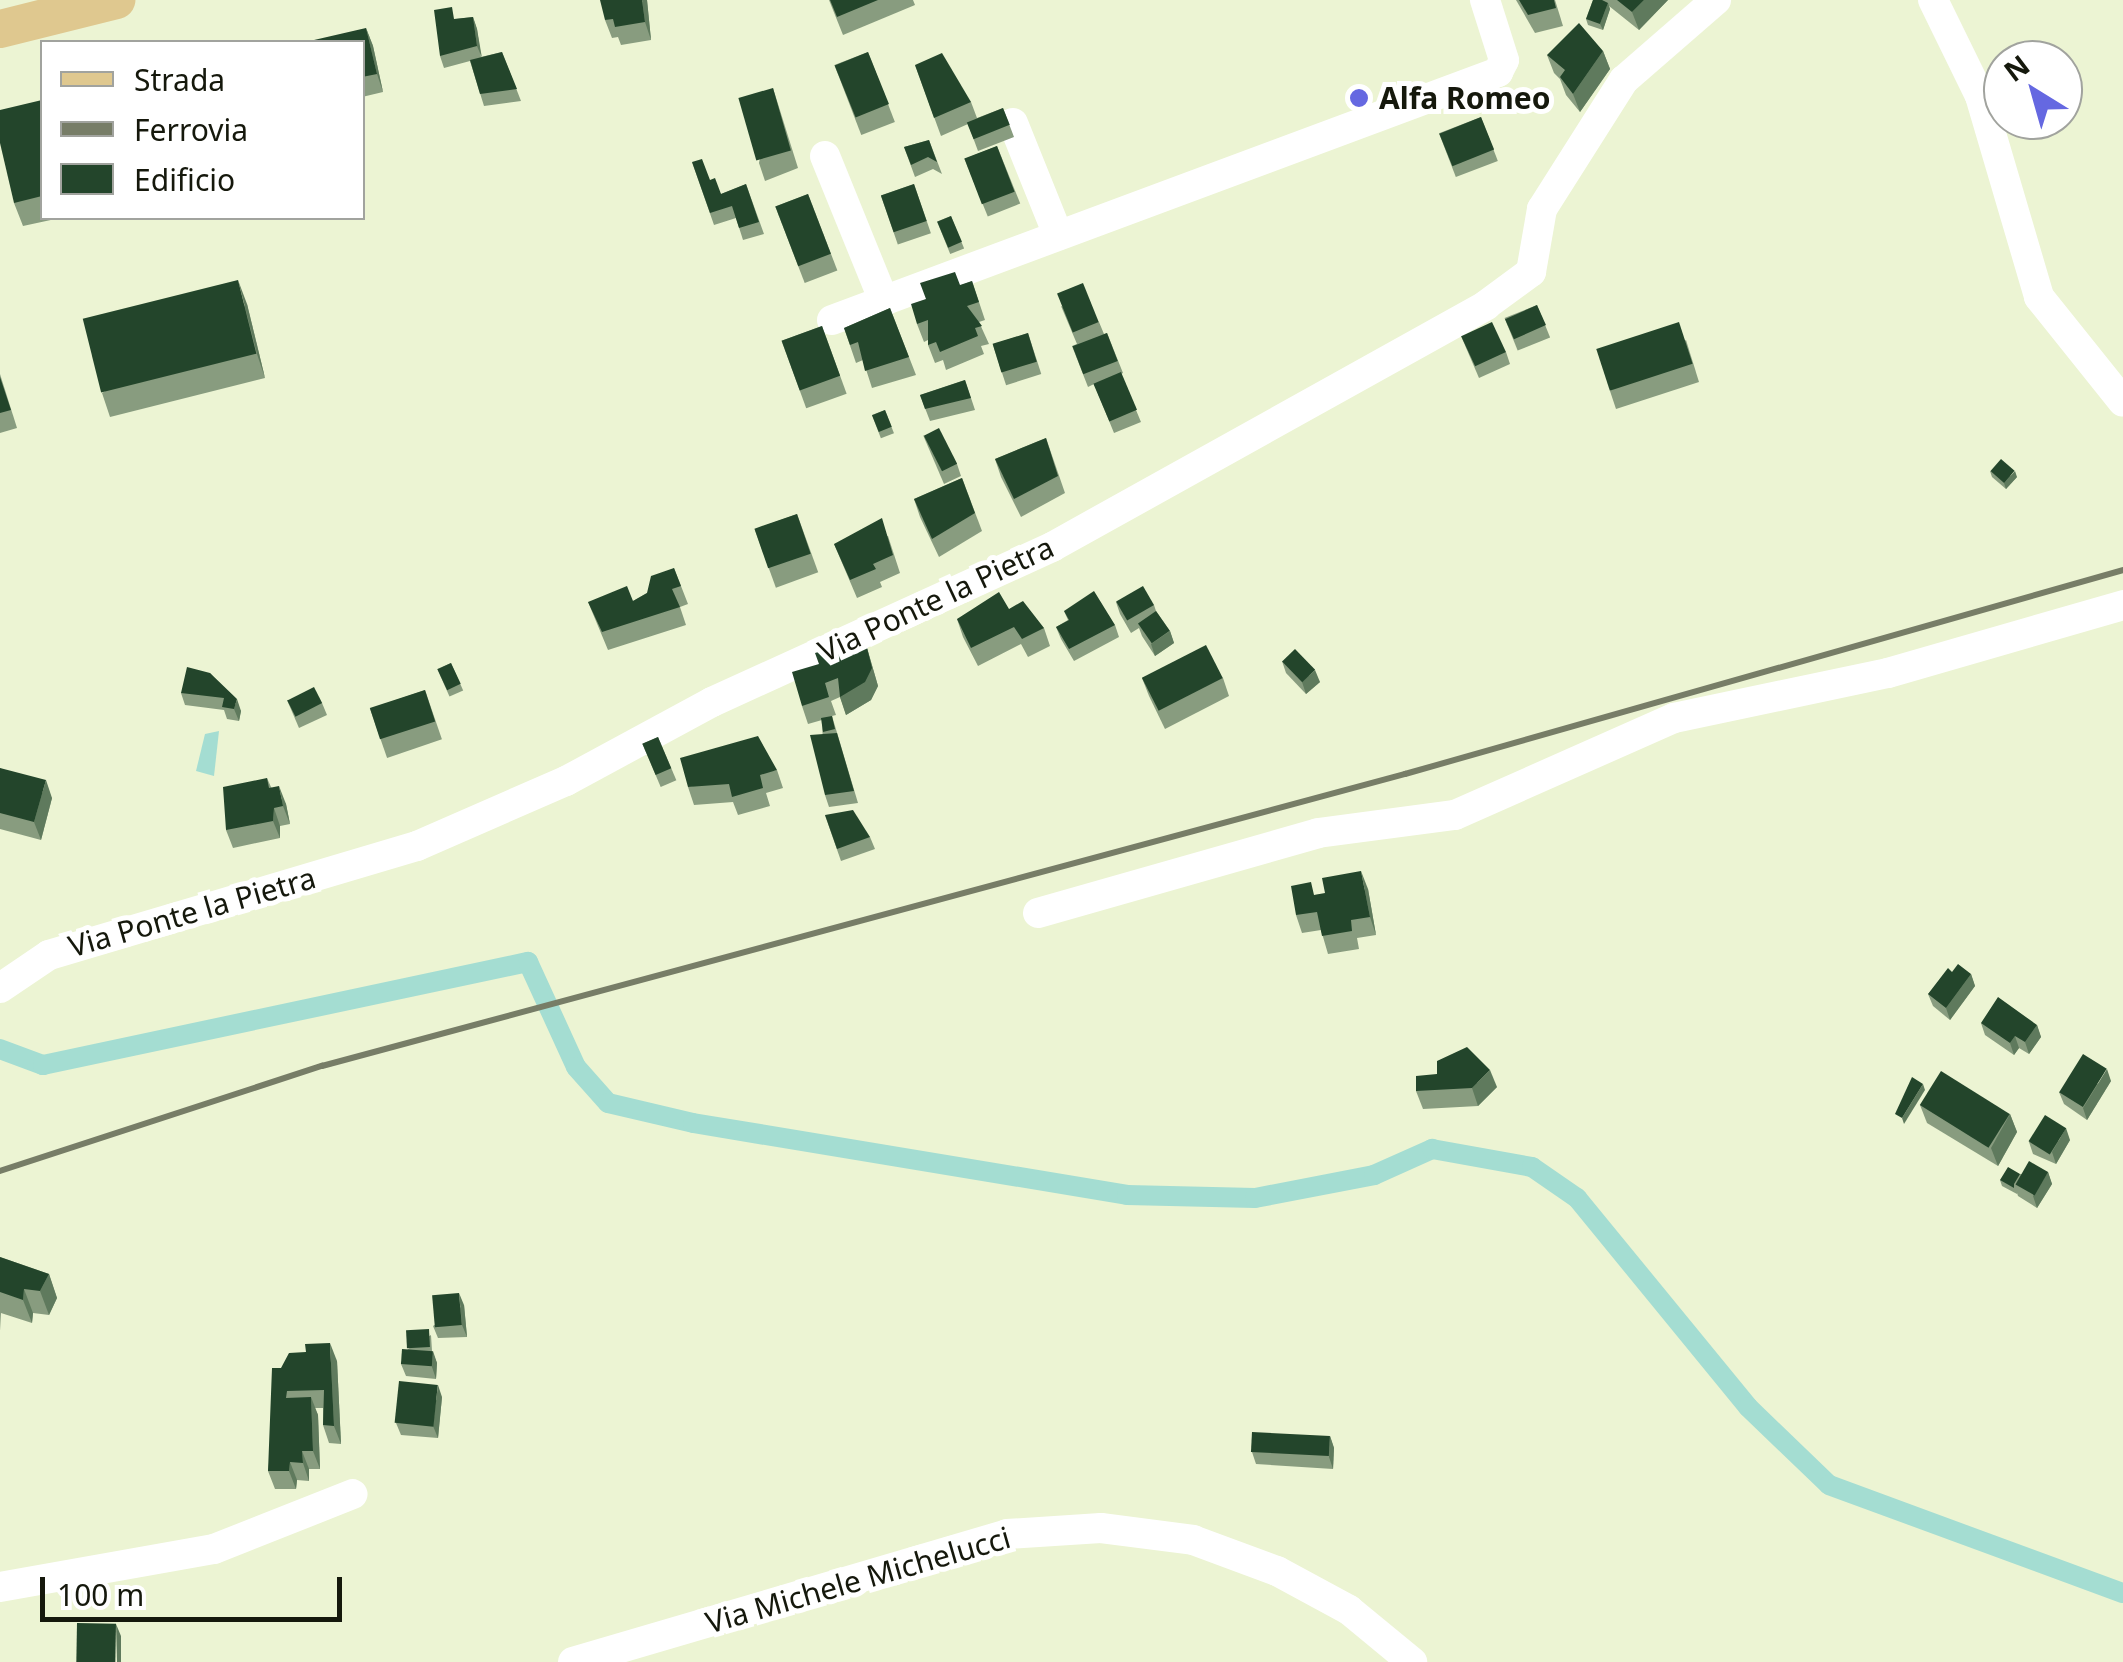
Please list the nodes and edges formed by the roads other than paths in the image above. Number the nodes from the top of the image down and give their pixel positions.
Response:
1 (116, 0) edge
2 (1484, 0) edge
3 (1716, 0) edge
4 (1933, 0) edge
5 (0, 29) edge
6 (1013, 123) edge
7 (825, 156) dead end
8 (1058, 236) junction
9 (884, 301) junction
10 (832, 320) dead end
11 (2123, 402) edge
12 (2123, 605) edge
13 (1038, 913) dead end
14 (0, 988) edge
15 (353, 1494) dead end
16 (0, 1586) edge
17 (573, 1662) edge
18 (1412, 1662) edge

1 - 5 main road
2 - 8 street
3 - 14 street, Via Ponte la Pietra
4 - 11 street
6 - 8 street
7 - 9 street
8 - 9 street
9 - 10 street
12 - 13 street
15 - 16 street
17 - 18 street, Via Michele Michelucci

